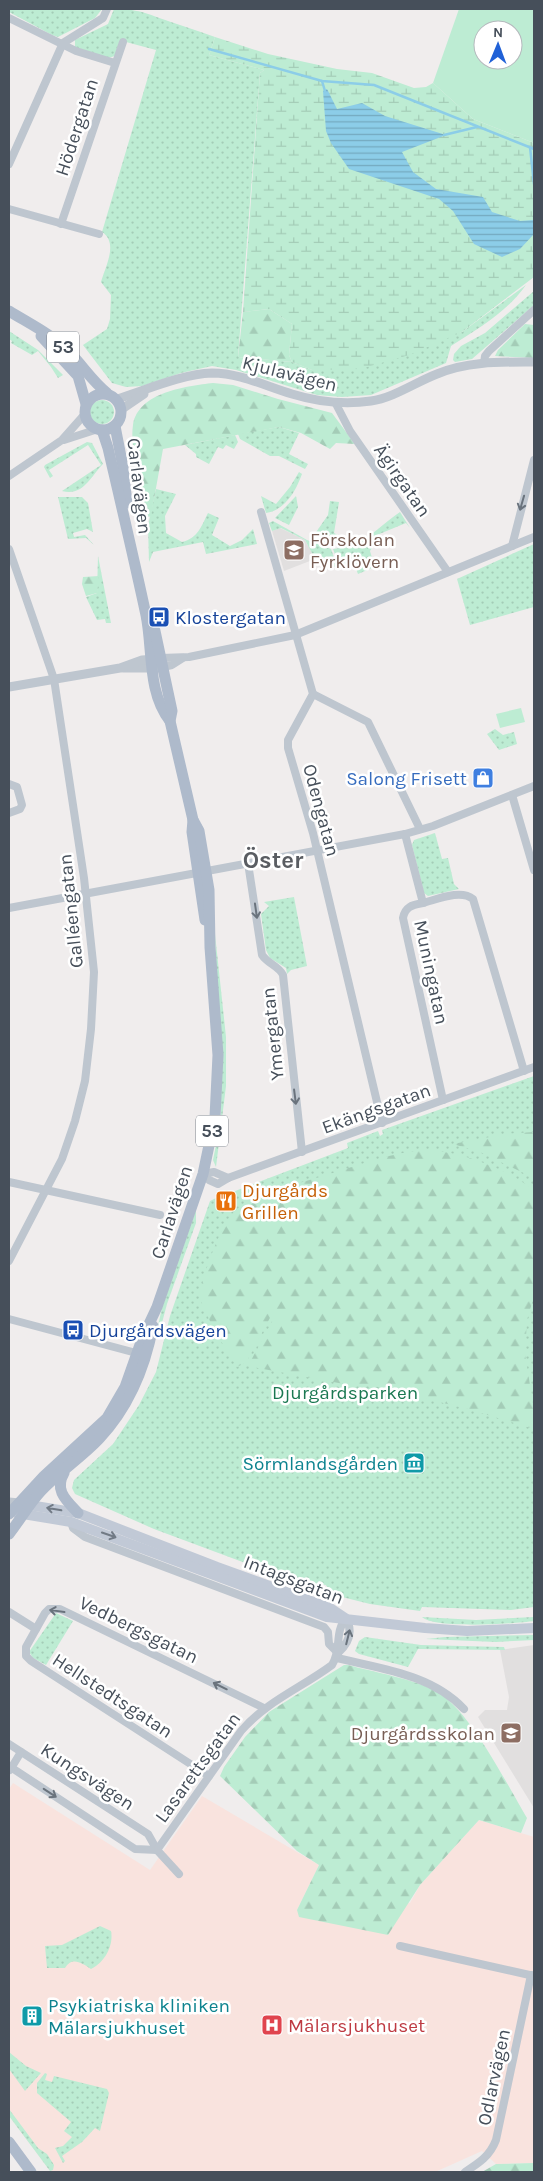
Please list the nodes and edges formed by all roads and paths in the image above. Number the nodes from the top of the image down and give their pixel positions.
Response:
1 (107, 9) edge
2 (10, 21) edge
3 (123, 42) dead end
4 (63, 43) junction
5 (115, 63) junction
6 (9, 164) edge
7 (9, 209) edge
8 (61, 224) junction
9 (100, 234) dead end
10 (534, 310) edge
11 (9, 311) edge
12 (534, 362) edge
13 (484, 363) junction
14 (115, 400) junction
15 (336, 404) junction
16 (86, 409) junction
17 (115, 426) junction
18 (100, 430) junction
19 (62, 440) junction
20 (534, 460) edge
21 (9, 476) edge
22 (261, 512) dead end
23 (534, 537) edge
24 (512, 546) junction
25 (9, 549) edge
26 (131, 550) junction
27 (448, 572) junction
28 (295, 635) junction
29 (156, 663) junction
30 (54, 679) junction
31 (9, 688) edge
32 (313, 694) junction
33 (9, 784) edge
34 (534, 786) edge
35 (512, 794) junction
36 (9, 813) edge
37 (420, 829) junction
38 (405, 834) junction
39 (317, 850) junction
40 (248, 863) junction
41 (534, 870) edge
42 (202, 871) junction
43 (86, 892) junction
44 (424, 903) junction
45 (9, 908) edge
46 (534, 1067) edge
47 (524, 1070) junction
48 (443, 1100) junction
49 (382, 1123) junction
50 (302, 1152) junction
51 (203, 1174) junction
52 (9, 1182) edge
53 (47, 1190) junction
54 (160, 1215) dead end
55 (9, 1261) edge
56 (9, 1319) edge
57 (142, 1354) junction
58 (67, 1467) junction
59 (16, 1509) edge
60 (75, 1518) junction
61 (9, 1534) edge
62 (9, 1612) edge
63 (346, 1618) junction
64 (534, 1628) edge
65 (36, 1629) junction
66 (337, 1655) junction
67 (264, 1708) junction
68 (464, 1708) dead end
69 (9, 1744) edge
70 (21, 1752) junction
71 (10, 1769) edge
72 (208, 1776) junction
73 (157, 1850) junction
74 (179, 1874) dead end
75 (400, 1946) dead end
76 (533, 1976) edge
77 (9, 2142) edge
78 (32, 2172) edge
79 (465, 2172) edge

1 - 4 street
2 - 4 street
3 - 5 street, Hödergatan
4 - 5 street
4 - 6 street
5 - 8 street, Hödergatan
7 - 8 street
8 - 9 street
10 - 13 street
11 - 14 main road, 53
11 - 16 main road, 53
12 - 13 street, Kjulavägen
13 - 15 street, Kjulavägen
14 - 15 street, Kjulavägen
14 - 16 main road
14 - 17 main road
15 - 27 street, Ägirgatan
16 - 18 main road, 53
16 - 19 street
17 - 18 main road
17 - 26 main road, Carlavägen / 53
18 - 19 street
18 - 26 main road, Carlavägen / 53
19 - 21 street
20 -> 24 street
22 - 28 street
23 - 24 street
24 - 27 street
25 - 30 street, Galléengatan
26 - 29 main road, Carlavägen / 53
27 - 28 street
28 - 29 street
28 - 32 street
29 - 30 street
29 - 42 main road, Carlavägen / 53
30 - 31 street
30 - 43 street, Galléengatan
32 - 37 street
32 - 39 street, Odengatan
33 - 36 street
34 - 35 street
35 - 37 street
35 - 41 street
37 - 38 street
38 - 39 street
38 - 44 street, Muningatan
39 - 40 street
39 - 49 street, Odengatan
40 - 42 street
40 -> 50 street, Ymergatan
42 - 43 street
42 - 51 main road, Carlavägen / 53
43 - 45 street
43 - 53 street, Galléengatan
44 - 47 street
44 - 48 street, Muningatan
46 - 47 street, Ekängsgatan
47 - 48 street, Ekängsgatan
48 - 49 street, Ekängsgatan
49 - 50 street, Ekängsgatan
50 - 51 street, Ekängsgatan
51 - 57 main road, Carlavägen / 53
52 - 53 street
53 - 54 street
53 - 55 street, Galléengatan
56 - 57 street
57 - 58 main road, Carlavägen / 53
57 - 59 main road, Carlavägen / 53
58 - 59 main road, Carlavägen / 53
58 - 60 main road
59 - 60 main road, Intagsgatan
59 - 61 main road, Carlavägen / 53
60 - 63 main road, Intagsgatan
60 - 66 street, Intagsgatan
62 - 65 street
63 - 64 main road
63 - 66 street
67 -> 65 street, Vedbergsgatan
65 - 72 street, Hellstedtsgatan
66 - 67 street, Lasarettsgatan
66 - 68 street
67 - 72 street, Lasarettsgatan
69 - 70 street, Kungsvägen
70 - 71 street, Kungsvägen
70 - 73 street, Kungsvägen
71 -> 73 street, Kungsvägen
72 - 73 street, Lasarettsgatan
73 - 74 street, Kungsvägen
75 - 76 street
76 - 79 street, Odlarvägen
77 - 78 main road

